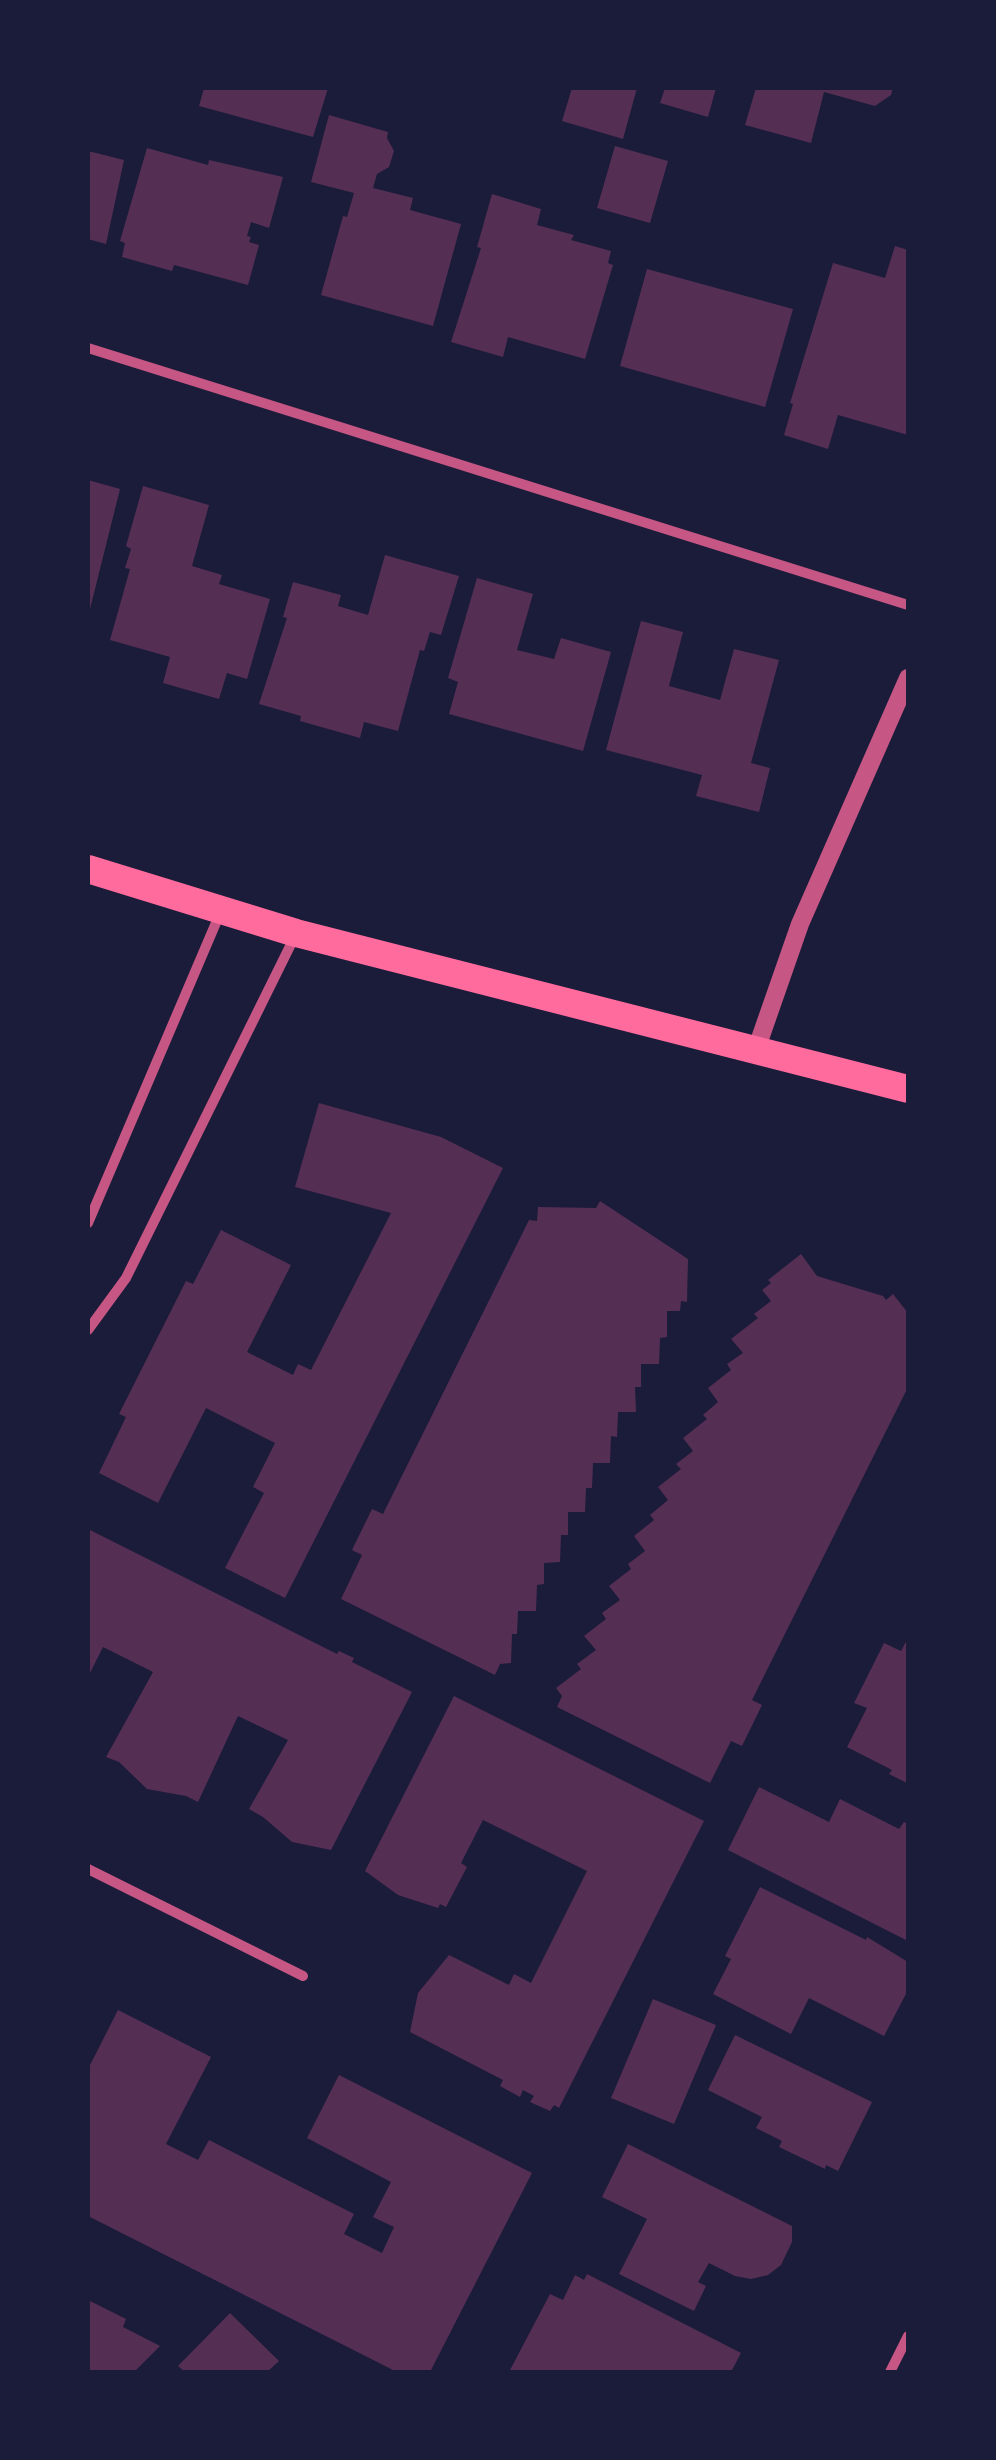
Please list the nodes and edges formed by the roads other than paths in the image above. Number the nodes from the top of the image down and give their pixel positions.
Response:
1 (88, 348) edge
2 (908, 605) edge
3 (908, 678) edge
4 (88, 869) edge
5 (221, 910) junction
6 (296, 933) junction
7 (756, 1050) junction
8 (908, 1088) edge
9 (88, 1223) edge
10 (88, 1330) edge
11 (88, 1869) edge
12 (303, 1976) dead end
13 (908, 2336) edge
14 (890, 2372) edge

1 - 2 street
3 - 7 street
4 - 5 highway
5 - 6 highway
5 - 9 street
6 - 7 highway
6 - 10 street
7 - 8 highway
11 - 12 street
13 - 14 street

